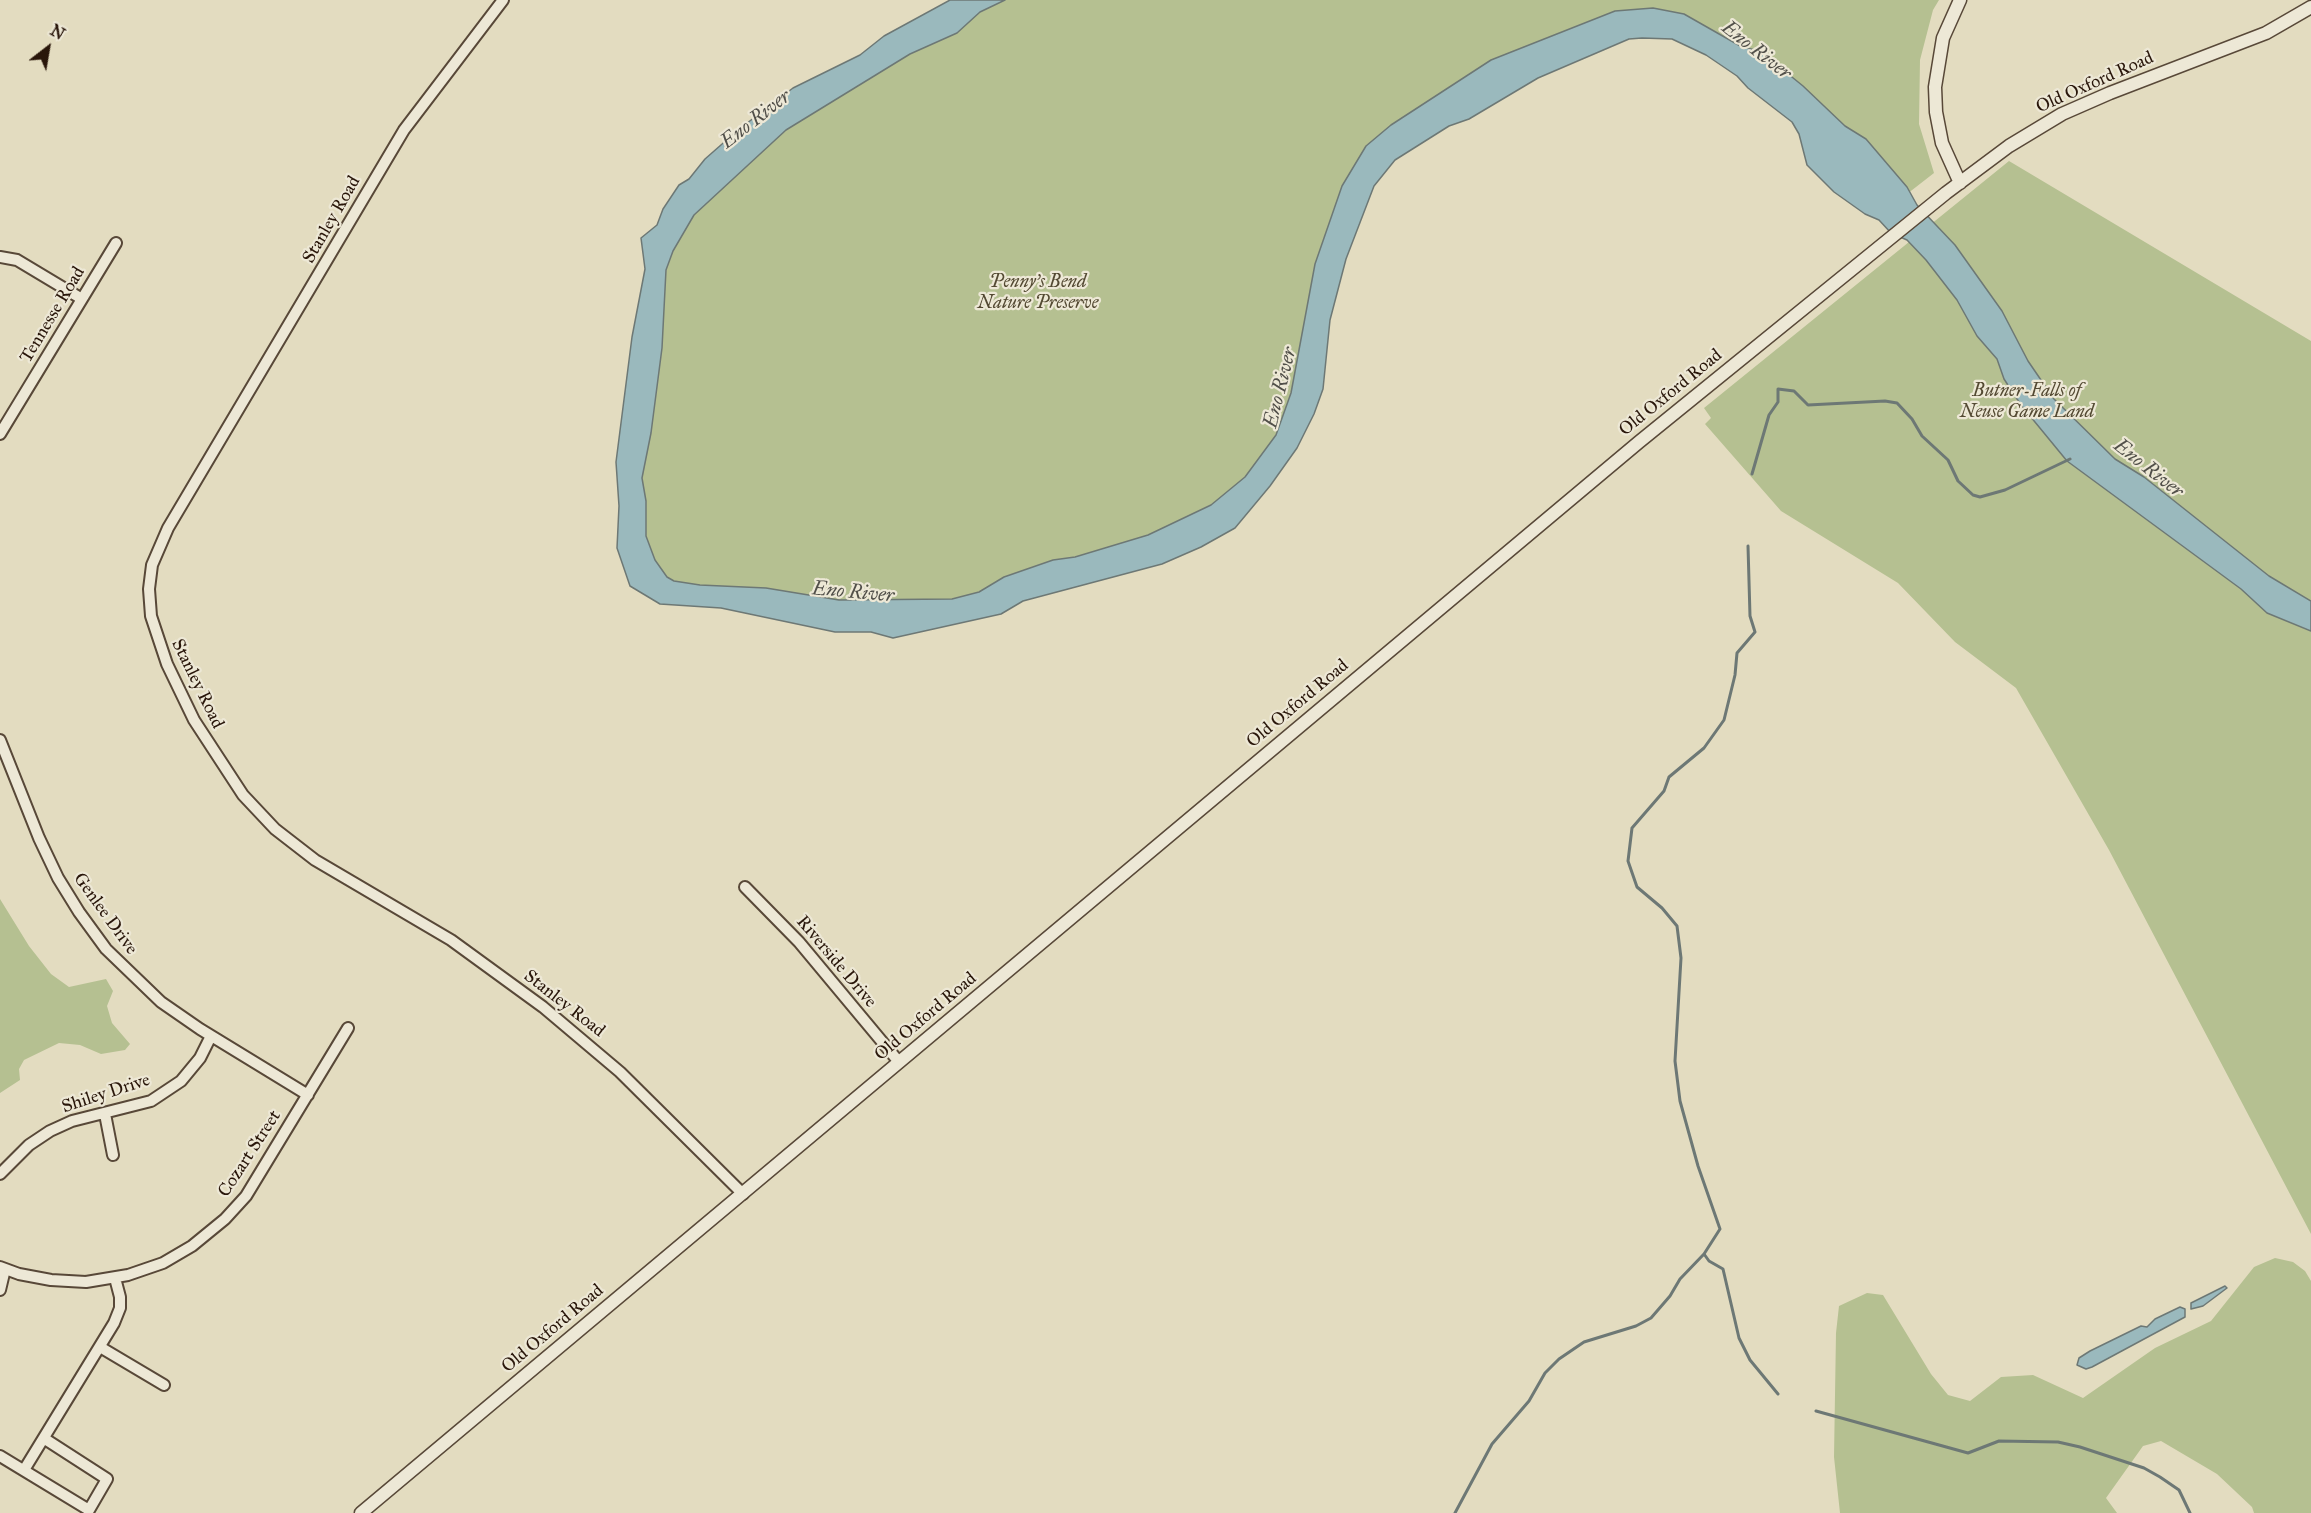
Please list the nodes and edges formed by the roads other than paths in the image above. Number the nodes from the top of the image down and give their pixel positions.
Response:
1 (503, 0) edge
2 (1960, 0) edge
3 (2311, 7) edge
4 (1960, 183) junction
5 (116, 243) dead end
6 (0, 257) edge
7 (82, 299) junction
8 (0, 434) edge
9 (0, 740) edge
10 (746, 887) dead end
11 (348, 1028) dead end
12 (211, 1036) junction
13 (899, 1062) junction
14 (308, 1095) junction
15 (105, 1114) junction
16 (112, 1155) dead end
17 (0, 1174) edge
18 (743, 1194) junction
19 (3, 1268) edge
20 (114, 1278) junction
21 (0, 1290) edge
22 (100, 1347) junction
23 (164, 1385) dead end
24 (45, 1439) junction
25 (0, 1456) edge
26 (24, 1470) junction
27 (361, 1513) edge

1 - 18 street, Stanley Road
2 - 4 street
3 - 4 street, Old Oxford Road
4 - 13 street, Old Oxford Road
5 - 7 street, Tennesse Road
6 - 7 street
7 - 8 street, Tennesse Road
9 - 12 street, Genlee Drive
10 - 13 street, Riverside Drive
11 - 14 street, Cozart Street
12 - 14 street, Genlee Drive
12 - 15 street, Shiley Drive
13 - 18 street, Old Oxford Road
14 - 20 street, Cozart Street
15 - 16 street
15 - 17 street, Shiley Drive
18 - 27 street, Old Oxford Road
19 - 20 street, Cozart Street
19 - 21 street, Cozart Street
20 - 22 street
22 - 23 street
22 - 24 street
24 - 26 street
24 - 26 street
25 - 26 street

